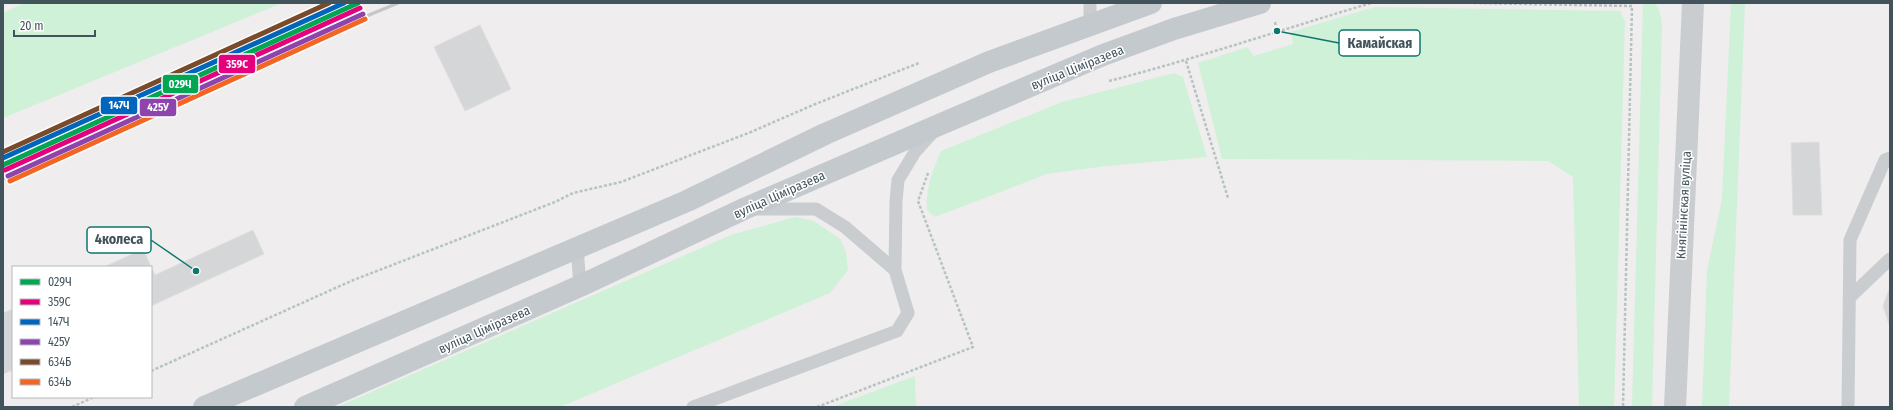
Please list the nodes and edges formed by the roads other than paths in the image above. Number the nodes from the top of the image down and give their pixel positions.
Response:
1 (1151, 3) edge
2 (1260, 3) edge
3 (1693, 3) edge
4 (1090, 14) edge
5 (941, 124) junction
6 (1890, 158) edge
7 (746, 208) junction
8 (577, 248) junction
9 (1890, 259) edge
10 (895, 270) junction
11 (580, 286) junction
12 (1850, 297) junction
13 (204, 407) edge
14 (306, 407) edge
15 (693, 407) edge
16 (1675, 407) edge
17 (1848, 407) edge

1 - 4 main road
2 - 5 main road, вуліца Ціміразева
3 - 16 street, Княгінінская вуліца
4 - 8 main road
5 - 7 main road, вуліца Ціміразева
5 - 10 lane
6 - 12 lane
7 - 10 lane
7 - 11 main road, вуліца Ціміразева
8 - 11 lane
8 - 13 main road
9 - 12 lane
10 - 15 lane
11 - 14 main road, вуліца Ціміразева
12 - 17 lane

